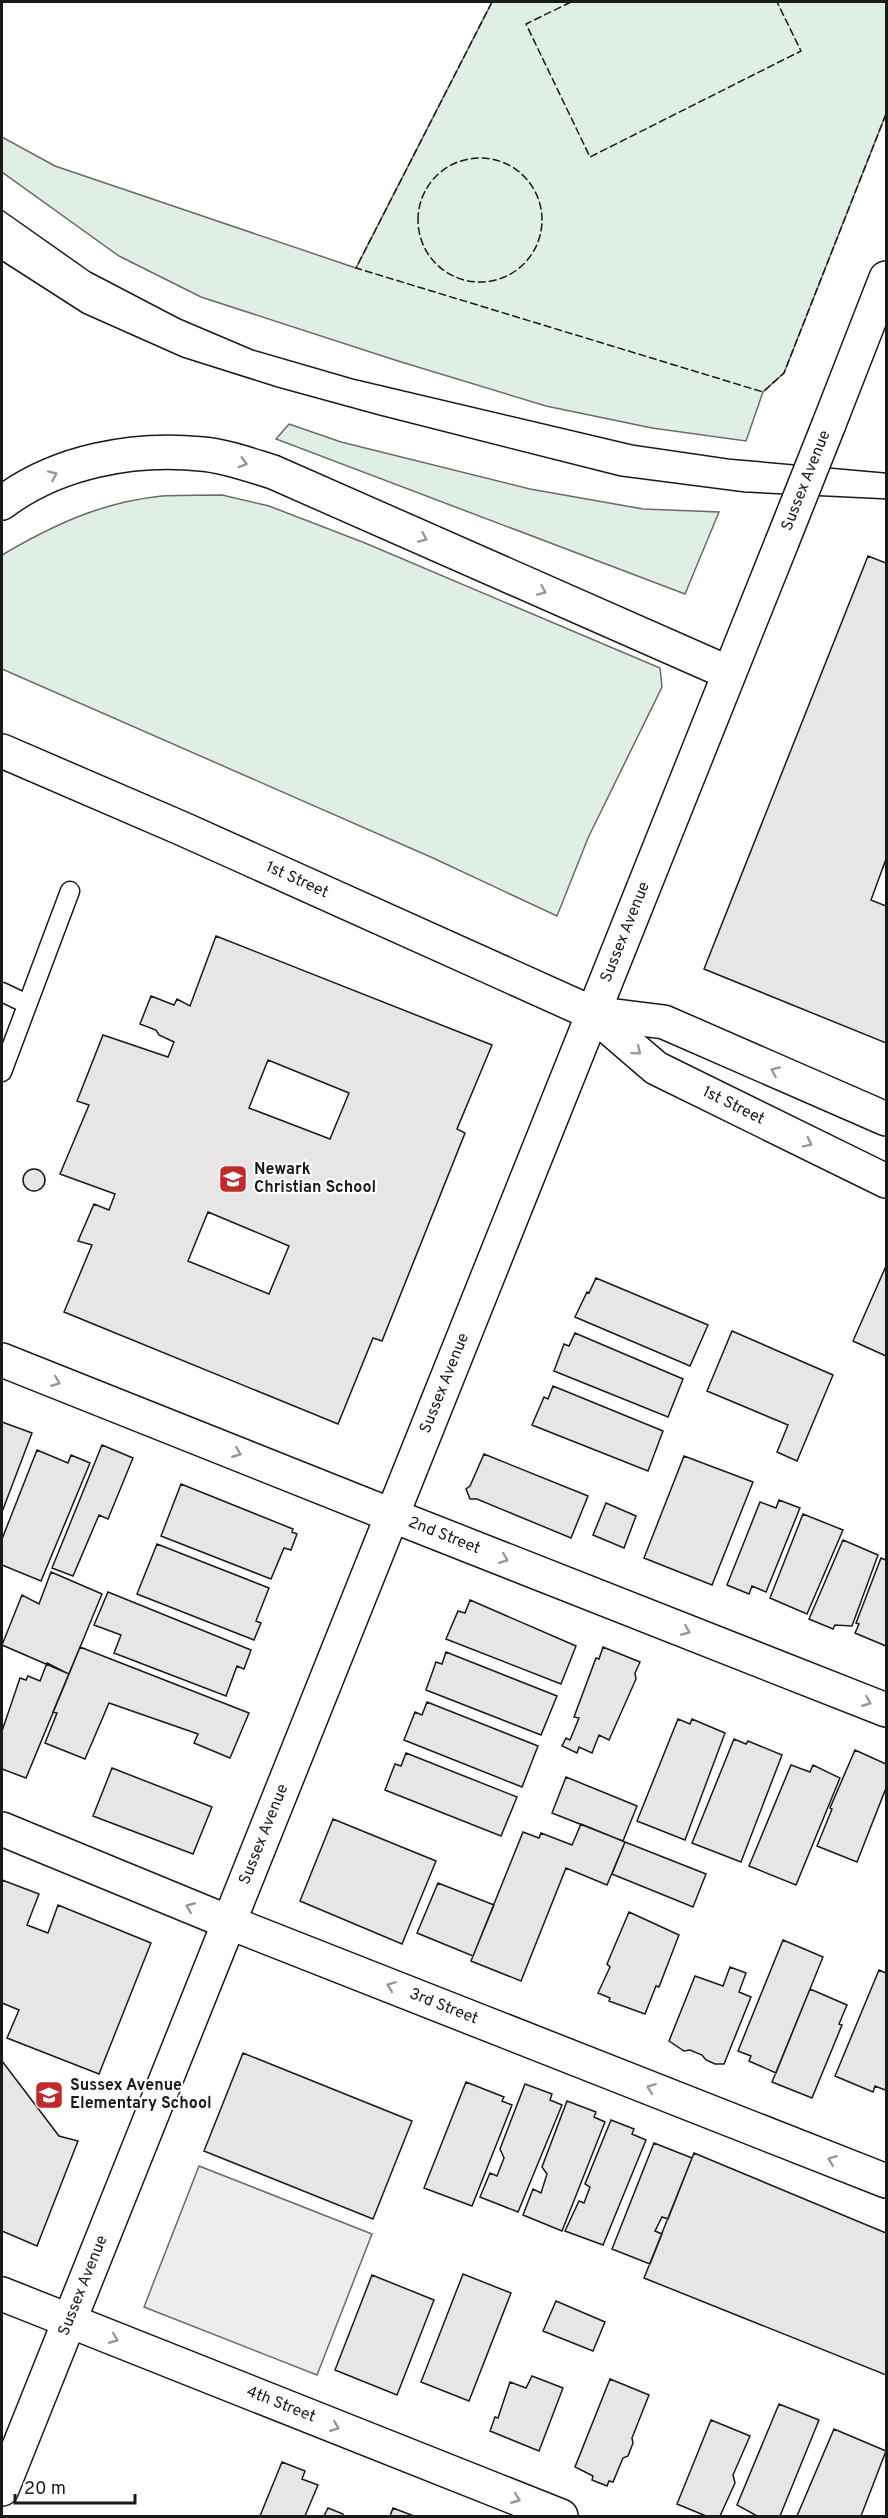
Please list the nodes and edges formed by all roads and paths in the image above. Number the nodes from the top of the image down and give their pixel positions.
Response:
1 (886, 278) edge
2 (2, 503) edge
3 (729, 673) junction
4 (2, 751) edge
5 (70, 891) dead end
6 (2, 992) edge
7 (27, 1004) junction
8 (592, 1013) junction
9 (2, 1072) edge
10 (886, 1119) edge
11 (886, 1181) edge
12 (2, 1360) edge
13 (391, 1515) junction
14 (886, 1710) edge
15 (2, 1829) edge
16 (228, 1922) junction
17 (886, 2181) edge
18 (2, 2294) edge
19 (69, 2321) junction
20 (2, 2489) edge
21 (561, 2517) edge

1 - 3 main road, Sussex Avenue, bridge
2 -> 3 main road
3 - 8 main road, Sussex Avenue
4 - 8 main road, 1st Street
5 - 7 lane
6 - 7 lane
7 - 9 lane
10 -> 8 main road, 1st Street
8 -> 11 main road, 1st Street
8 - 13 main road, Sussex Avenue
12 -> 13 main road, 2nd Street
13 -> 14 main road, 2nd Street
13 - 16 main road, Sussex Avenue
16 -> 15 main road, 3rd Street
17 -> 16 main road, 3rd Street
16 - 19 main road, Sussex Avenue
18 - 19 main road, 4th Street
19 - 20 main road, Sussex Avenue
19 -> 21 main road, 4th Street

